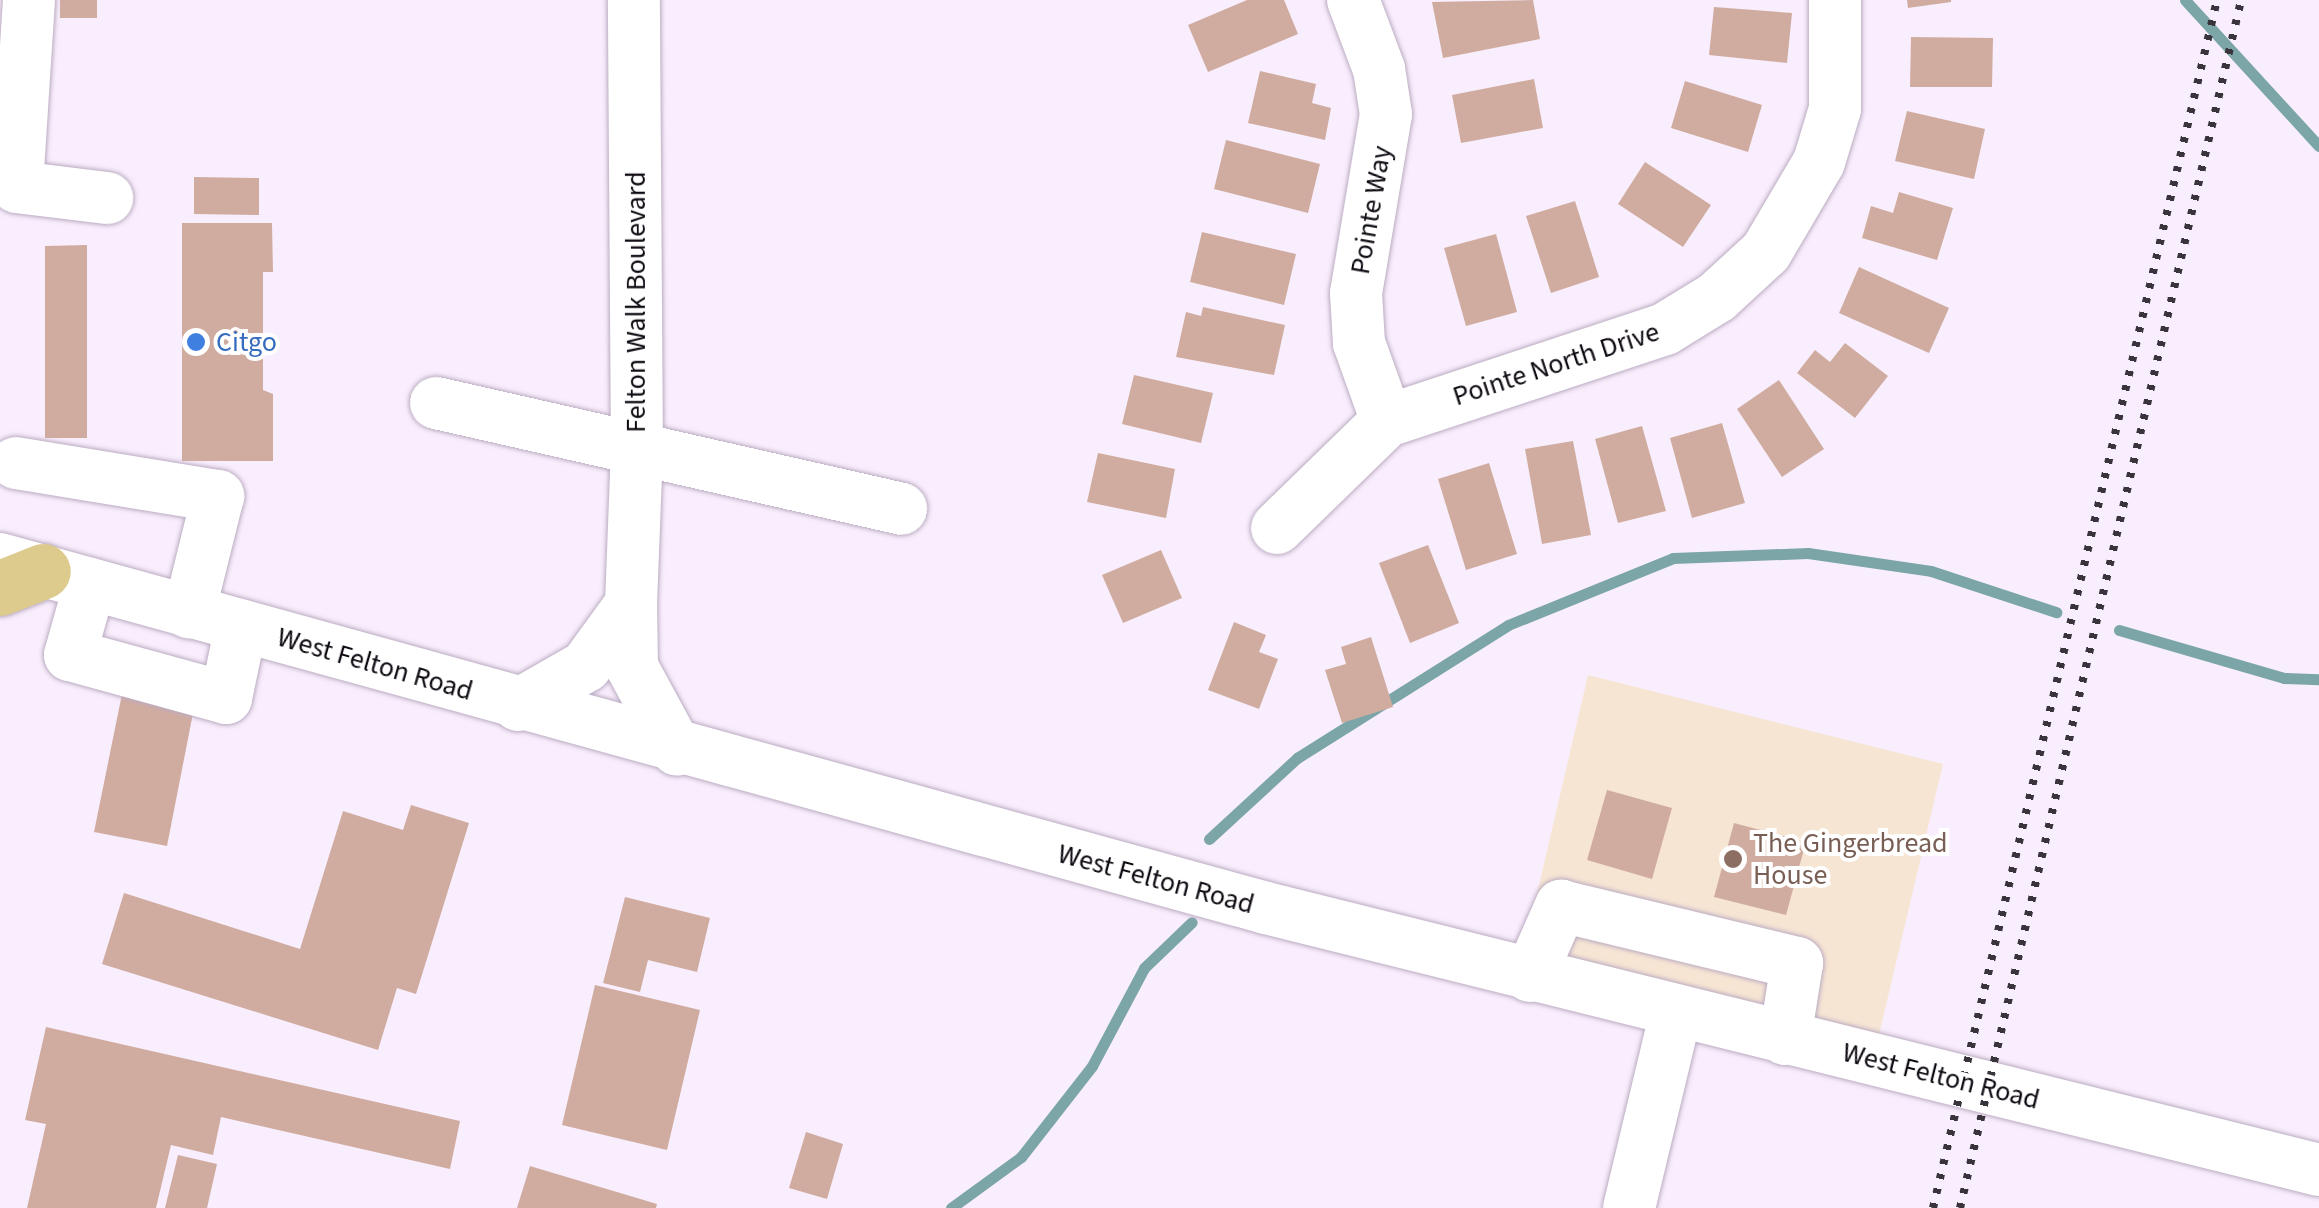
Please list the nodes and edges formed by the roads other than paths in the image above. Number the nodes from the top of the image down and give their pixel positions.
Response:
1 (29, 0) edge
2 (634, 0) edge
3 (1354, 0) edge
4 (1835, 0) edge
5 (13, 122) edge
6 (107, 198) dead end
7 (436, 403) dead end
8 (1387, 420) junction
9 (637, 451) junction
10 (16, 462) dead end
11 (900, 509) dead end
12 (1278, 528) dead end
13 (33, 575) edge
14 (630, 604) junction
15 (189, 612) junction
16 (241, 626) junction
17 (518, 705) junction
18 (677, 750) junction
19 (1530, 976) junction
20 (1676, 1012) junction
21 (1785, 1038) junction
22 (2319, 1170) edge
23 (1629, 1208) edge

1 - 5 street
2 - 9 street, Felton Walk Boulevard
3 - 8 street, Pointe Way
4 - 8 street, Pointe North Drive
5 - 6 street
7 - 9 street
8 - 12 street, Pointe North Drive
9 - 11 street
9 - 14 street, Felton Walk Boulevard
10 - 15 street
13 - 15 street, West Felton Road
13 - 16 street
14 - 17 street
14 - 18 street, Felton Walk Boulevard
15 - 16 street, West Felton Road
16 - 17 street, West Felton Road
17 - 18 street, West Felton Road
18 - 19 street, West Felton Road
19 - 20 street, West Felton Road
19 - 21 street
20 - 21 street, West Felton Road
20 - 23 street
21 - 22 street, West Felton Road

